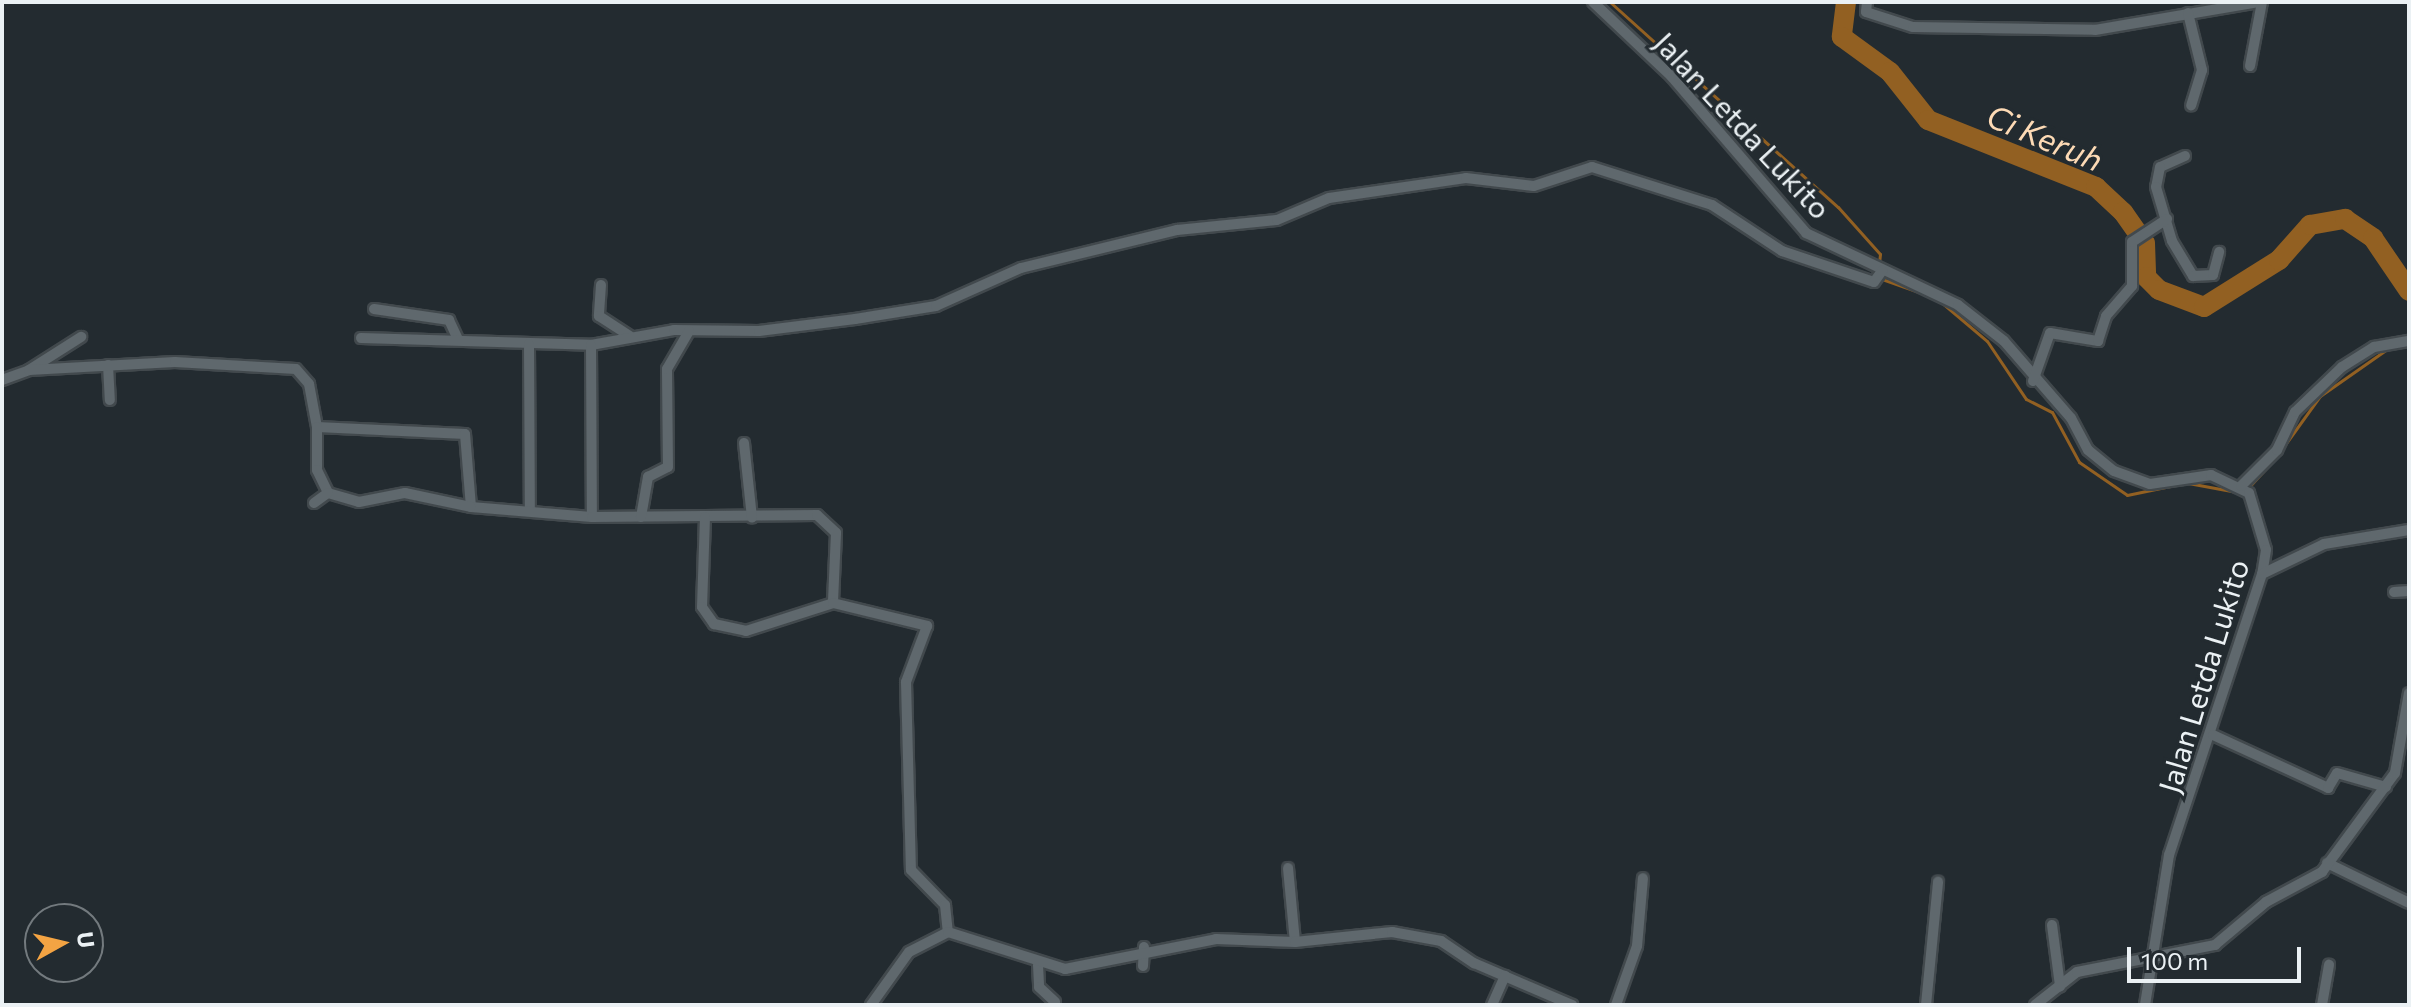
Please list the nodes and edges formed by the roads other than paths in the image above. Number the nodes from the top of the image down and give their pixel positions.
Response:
1 (1593, 2) edge
2 (1867, 2) edge
3 (2260, 2) edge
4 (2188, 13) junction
5 (2250, 66) dead end
6 (2191, 105) dead end
7 (2185, 156) dead end
8 (2167, 219) junction
9 (2219, 252) dead end
10 (1878, 272) junction
11 (601, 285) dead end
12 (374, 309) dead end
13 (689, 331) junction
14 (630, 336) junction
15 (81, 337) dead end
16 (361, 338) dead end
17 (458, 339) junction
18 (2404, 341) edge
19 (529, 344) junction
20 (591, 345) junction
21 (108, 365) junction
22 (29, 370) junction
23 (2, 380) edge
24 (2033, 381) junction
25 (110, 400) dead end
26 (317, 427) junction
27 (744, 443) dead end
28 (2244, 488) junction
29 (328, 493) junction
30 (314, 503) dead end
31 (471, 507) junction
32 (530, 510) junction
33 (592, 517) junction
34 (641, 517) junction
35 (705, 517) junction
36 (752, 518) junction
37 (2409, 530) edge
38 (2262, 574) junction
39 (2409, 591) edge
40 (2394, 592) dead end
41 (833, 603) junction
42 (2409, 693) edge
43 (2213, 735) junction
44 (2386, 787) junction
45 (2327, 863) junction
46 (1288, 868) dead end
47 (1643, 878) dead end
48 (1938, 882) dead end
49 (2409, 903) edge
50 (2052, 925) dead end
51 (948, 932) junction
52 (1295, 942) junction
53 (1144, 947) junction
54 (2149, 957) junction
55 (1038, 965) junction
56 (2329, 965) dead end
57 (1143, 966) dead end
58 (1505, 976) junction
59 (2060, 986) junction
60 (1055, 1002) dead end
61 (871, 1005) edge
62 (1492, 1005) edge
63 (1572, 1005) edge
64 (1616, 1005) edge
65 (1926, 1005) edge
66 (2035, 1005) edge
67 (2145, 1005) edge
68 (2322, 1005) edge

1 - 10 street, Jalan Letda Lukito
2 - 4 street
3 - 4 street
3 - 5 street
4 - 6 street
7 - 8 street
8 - 9 street
8 - 24 street
10 - 13 street
10 - 24 street, Jalan Letda Lukito
11 - 14 street
12 - 17 street
13 - 14 street
13 - 34 street
14 - 20 street
15 - 22 street
16 - 17 street
17 - 19 street
18 - 28 street
19 - 20 street
19 - 32 street
20 - 33 street
21 - 22 street
21 - 25 street
21 - 26 street
22 - 23 street
24 - 28 street, Jalan Letda Lukito
26 - 29 street
26 - 31 street
27 - 36 street
28 - 38 street, Jalan Letda Lukito
29 - 30 street
29 - 31 street
31 - 32 street
32 - 33 street
33 - 34 street
34 - 35 street
35 - 36 street
35 - 41 street
36 - 41 street
37 - 38 street
38 - 43 street, Jalan Letda Lukito
39 - 40 street
41 - 51 street
42 - 44 street
43 - 44 street
43 - 54 street, Jalan Letda Lukito
44 - 45 street
45 - 49 street
45 - 54 street
46 - 52 street
47 - 64 street
48 - 65 street
50 - 59 street
51 - 55 street
51 - 61 street
52 - 53 street
52 - 58 street
53 - 55 street
53 - 57 street
54 - 59 street
54 - 67 street, Jalan Letda Lukito
55 - 60 street
56 - 68 street
58 - 62 street
58 - 63 street
59 - 66 street

